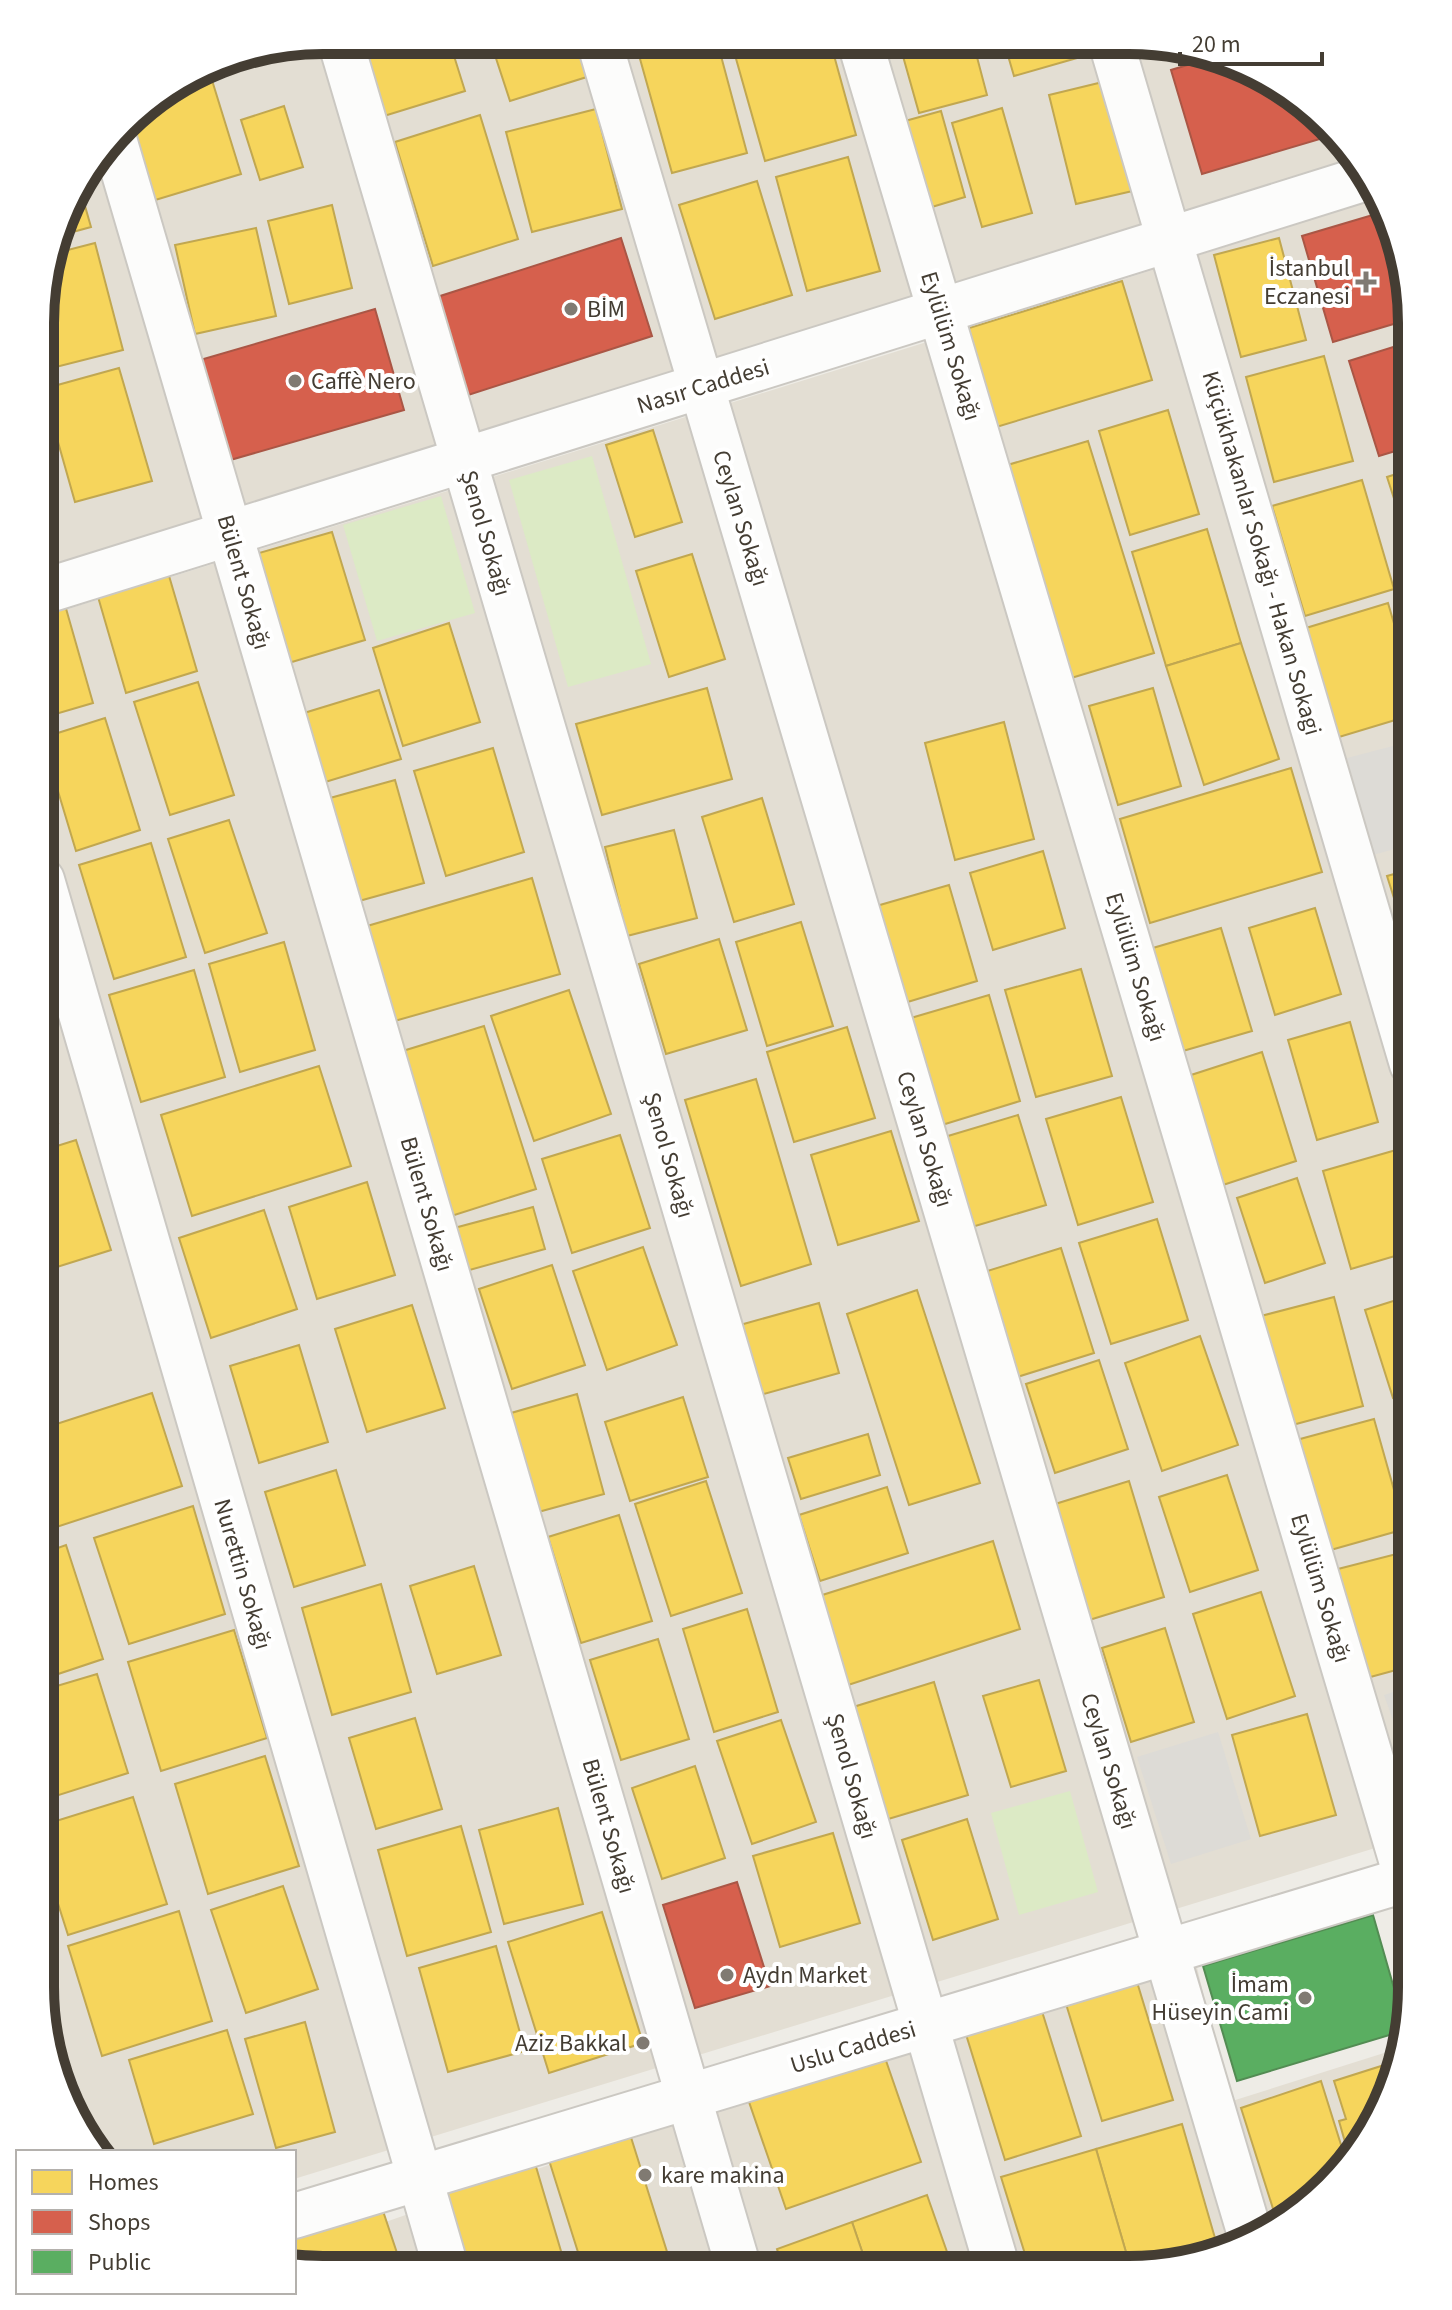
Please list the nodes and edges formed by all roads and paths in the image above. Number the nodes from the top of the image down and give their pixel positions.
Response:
1 (344, 54) edge
2 (603, 54) edge
3 (864, 54) edge
4 (1115, 54) edge
5 (117, 150) edge
6 (1357, 181) edge
7 (1169, 239) junction
8 (940, 311) junction
9 (702, 386) junction
10 (465, 460) junction
11 (230, 534) junction
12 (54, 588) edge
13 (54, 921) edge
14 (1398, 1015) edge
15 (1397, 1840) edge
16 (1397, 1887) edge
17 (1166, 1951) junction
18 (925, 2025) junction
19 (688, 2096) junction
20 (419, 2178) junction
21 (296, 2215) edge
22 (1248, 2228) edge
23 (442, 2256) edge
24 (735, 2256) edge
25 (994, 2256) edge

1 - 10 street, Şenol Sokağı
2 - 9 street, Ceylan Sokağı
3 - 8 street, Eylülüm Sokağı
4 - 7 street, Küçükhakanlar Sokağı - Hakan Sokagi
5 - 11 street, Bülent Sokağı
6 - 7 street, Nasır Caddesi
7 - 8 street, Nasır Caddesi
7 - 14 street, Küçükhakanlar Sokağı - Hakan Sokagi
8 - 9 street, Nasır Caddesi
8 - 15 street, Eylülüm Sokağı
9 - 10 street, Nasır Caddesi
9 - 17 street, Ceylan Sokağı
10 - 11 street, Nasır Caddesi
10 - 18 street, Şenol Sokağı
11 - 12 street, Nasır Caddesi
11 - 19 street, Bülent Sokağı
13 - 20 street, Nurettin Sokağı
16 - 17 street, Uslu Caddesi
17 - 18 street, Uslu Caddesi
17 - 22 street, Ceylan Sokağı
18 - 19 street, Uslu Caddesi
18 - 25 street, Şenol Sokağı
19 - 20 street, Uslu Caddesi
19 - 24 street, Bülent Sokağı
20 - 21 street, Uslu Caddesi
20 - 23 street, Nurettin Sokağı

